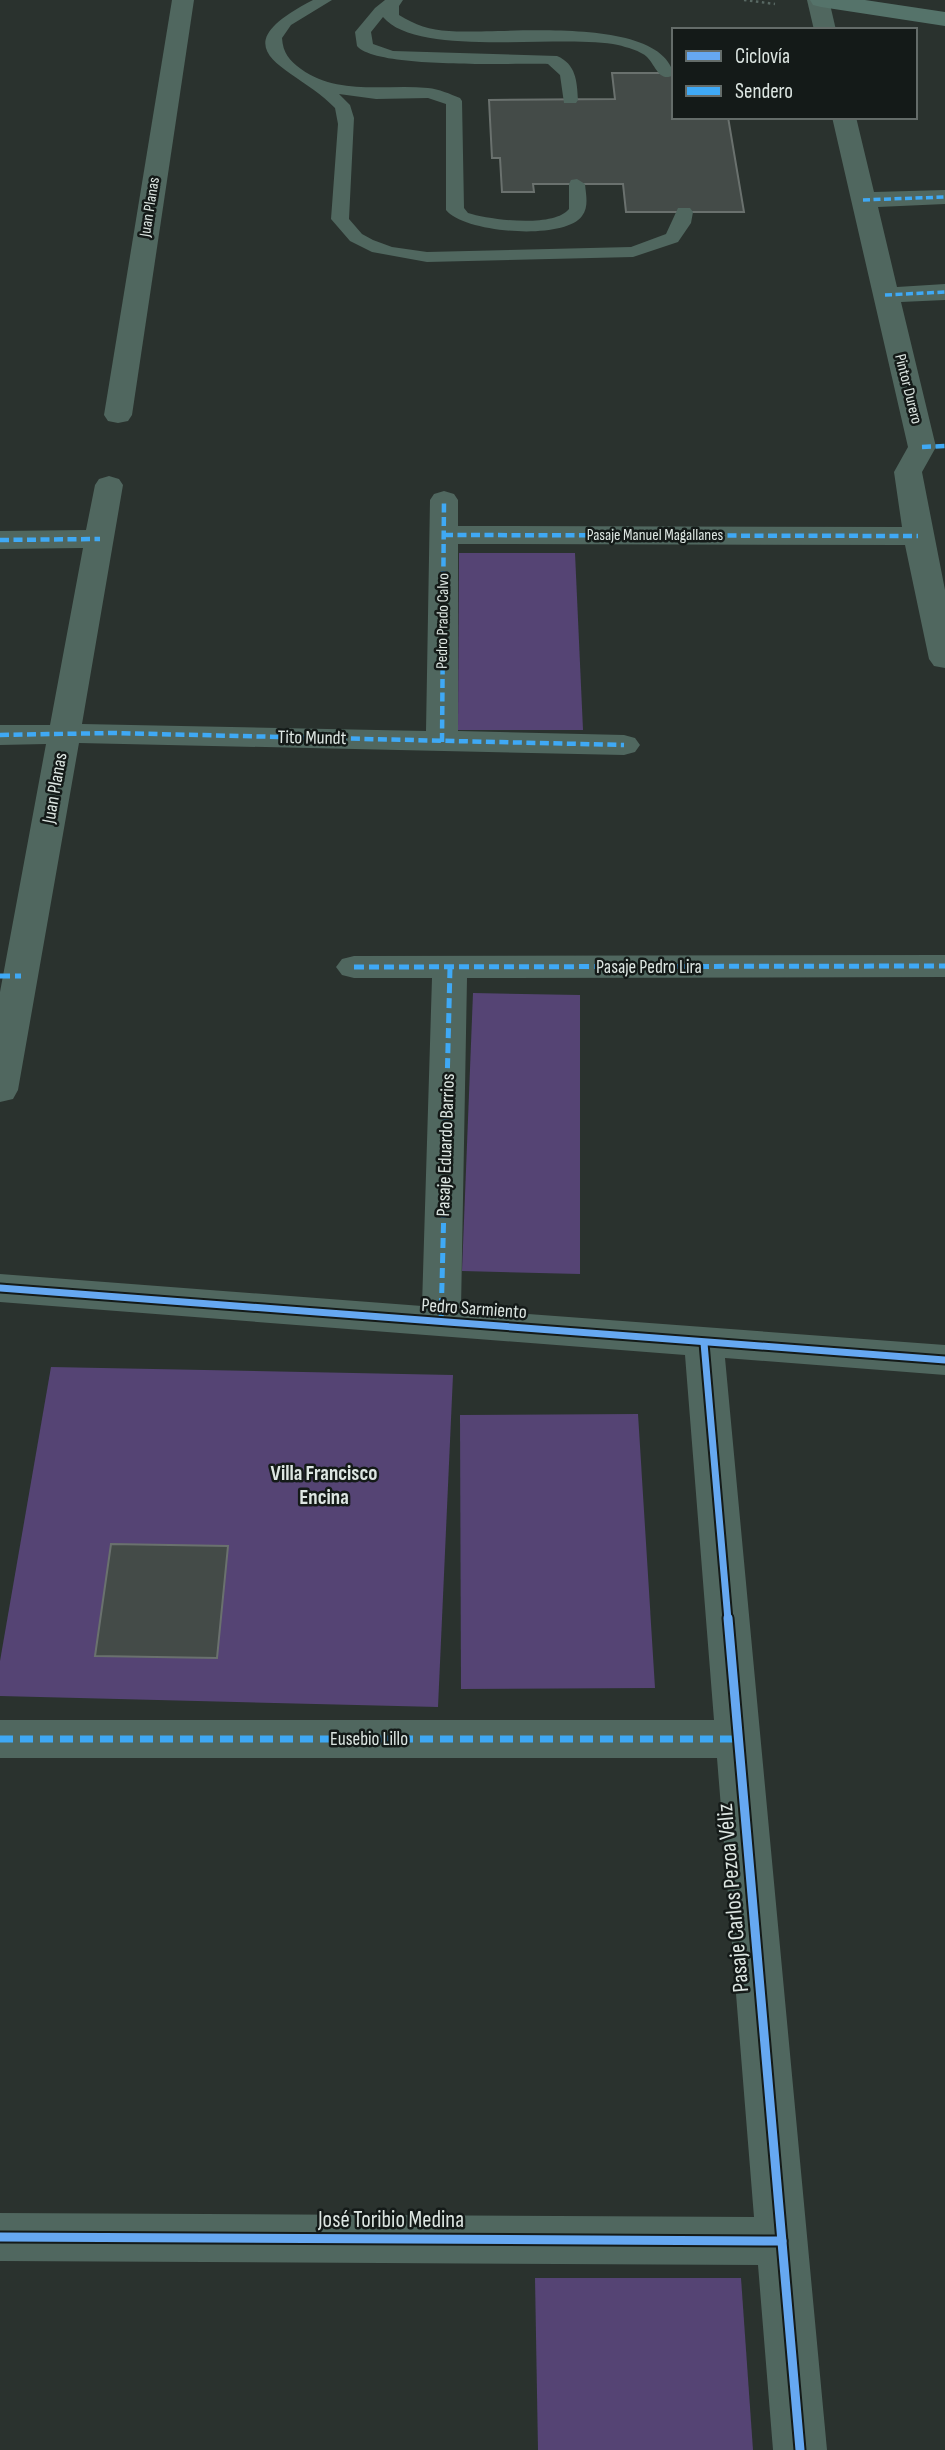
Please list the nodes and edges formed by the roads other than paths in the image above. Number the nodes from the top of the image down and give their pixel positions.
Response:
1 (183, 0) edge
2 (324, 0) edge
3 (395, 0) edge
4 (820, 0) edge
5 (945, 19) edge
6 (825, 28) edge
7 (450, 57) junction
8 (667, 73) dead end
9 (319, 87) junction
10 (401, 93) junction
11 (570, 100) dead end
12 (844, 119) edge
13 (577, 184) dead end
14 (945, 197) edge
15 (863, 200) junction
16 (684, 212) dead end
17 (945, 292) edge
18 (885, 295) junction
19 (118, 415) dead end
20 (934, 447) edge
21 (109, 485) dead end
22 (444, 499) dead end
23 (444, 535) junction
24 (918, 536) junction
25 (100, 539) junction
26 (0, 540) edge
27 (944, 654) edge
28 (65, 734) junction
29 (0, 735) edge
30 (442, 742) junction
31 (624, 745) dead end
32 (945, 966) edge
33 (354, 967) dead end
34 (450, 968) junction
35 (10, 976) edge
36 (0, 1090) edge
37 (0, 1288) edge
38 (441, 1322) junction
39 (704, 1343) junction
40 (945, 1360) edge
41 (0, 1739) edge
42 (739, 1739) junction
43 (0, 2237) edge
44 (782, 2241) junction
45 (800, 2450) edge

1 - 19 street, Juan Planas
2 - 9 lane
3 - 7 lane
3 - 8 lane
4 - 5 main road
4 - 6 street
7 - 10 lane
7 - 11 lane
9 - 10 lane
9 - 16 lane
10 - 13 lane
12 - 15 street, Pintor Durero
14 - 15 street
15 - 18 street, Pintor Durero
17 - 18 street
18 - 20 street, Pintor Durero
20 - 24 street, Pintor Durero
21 - 25 street, Juan Planas
22 - 23 street, Pedro Prado Calvo
23 - 24 street, Pasaje Manuel Magallanes
23 - 30 street, Pedro Prado Calvo
24 - 27 street, Pintor Durero
25 - 26 street
25 - 28 street, Juan Planas
28 - 29 street, Tito Mundt
28 - 30 street, Tito Mundt
28 - 35 street, Juan Planas
30 - 31 street, Tito Mundt
32 - 34 street, Pasaje Pedro Lira
33 - 34 street, Pasaje Pedro Lira
34 - 38 street, Pasaje Eduardo Barrios
35 - 36 street, Juan Planas
37 - 38 street, Pedro Sarmiento
38 - 39 street, Pedro Sarmiento
39 - 40 street, Pedro Sarmiento
39 - 42 street, Pasaje Carlos Pezoa Véliz
41 - 42 street, Eusebio Lillo
42 - 44 street, Pasaje Carlos Pezoa Véliz
43 - 44 street, José Toribio Medina
44 - 45 street, Pasaje Carlos Pezoa Véliz

